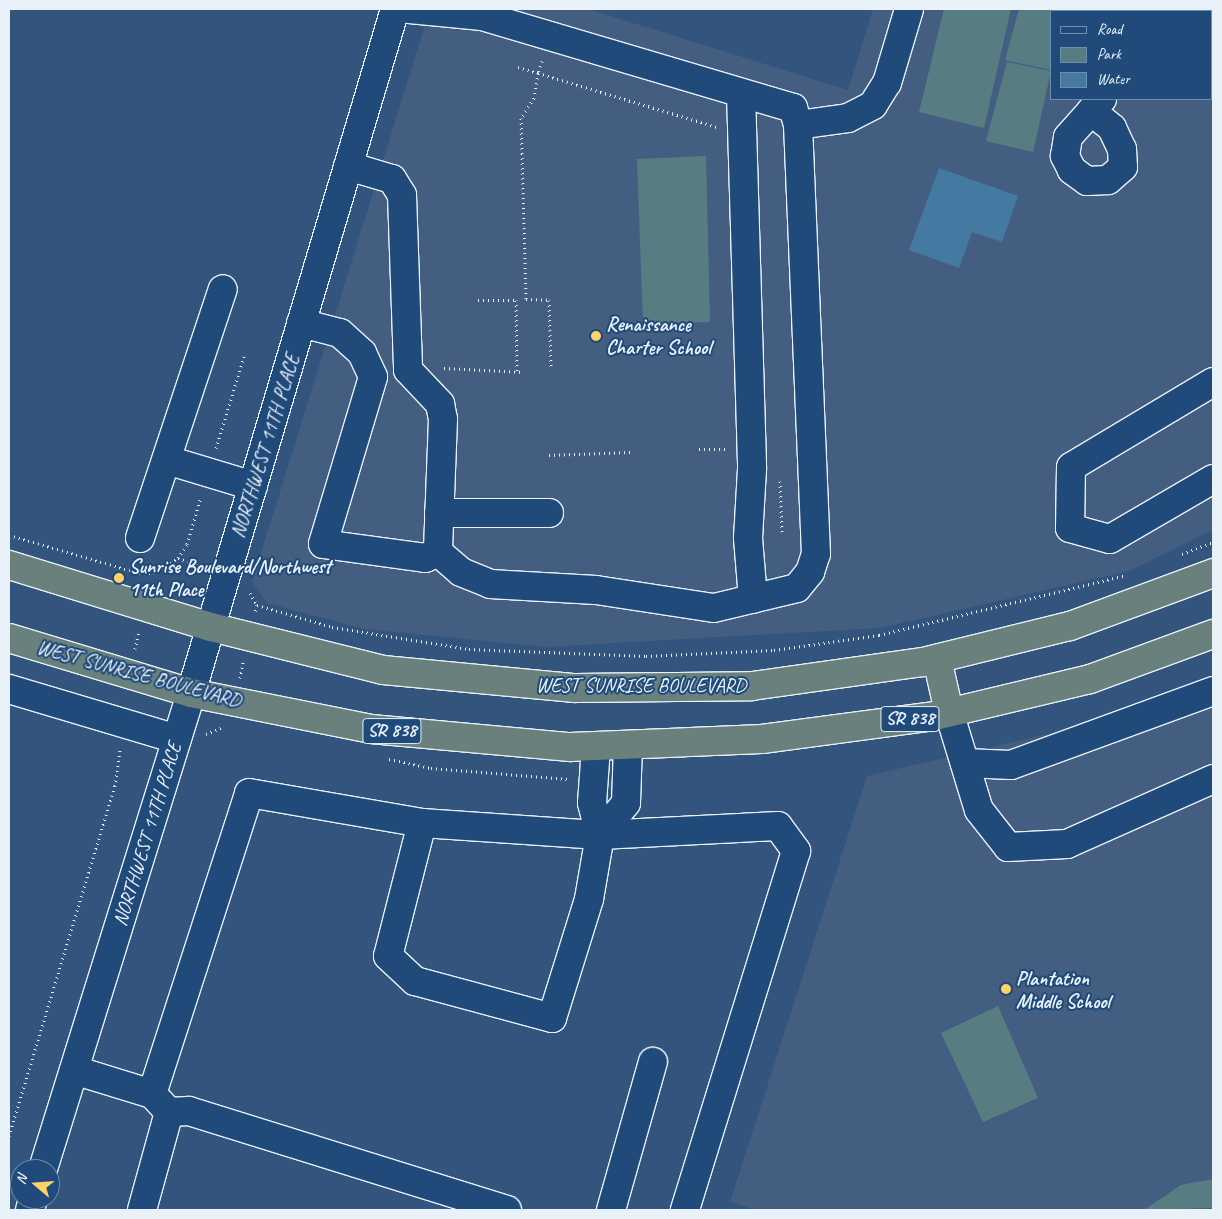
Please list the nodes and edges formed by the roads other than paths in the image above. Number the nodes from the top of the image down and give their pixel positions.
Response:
1 (395, 9) edge
2 (409, 9) edge
3 (909, 9) edge
4 (741, 93) junction
5 (798, 125) junction
6 (348, 166) junction
7 (223, 289) dead end
8 (301, 322) junction
9 (408, 370) junction
10 (373, 377) junction
11 (1213, 382) edge
12 (167, 460) junction
13 (1213, 479) edge
14 (253, 486) junction
15 (439, 513) junction
16 (549, 513) dead end
17 (140, 538) dead end
18 (438, 552) junction
19 (9, 565) edge
20 (1213, 573) edge
21 (753, 599) junction
22 (211, 626) junction
23 (1213, 634) edge
24 (9, 638) edge
25 (937, 658) junction
26 (9, 689) edge
27 (1213, 691) edge
28 (191, 693) junction
29 (949, 712) junction
30 (177, 739) junction
31 (628, 745) junction
32 (596, 747) junction
33 (965, 763) junction
34 (1213, 779) edge
35 (422, 823) junction
36 (600, 835) junction
37 (653, 1062) dead end
38 (74, 1070) junction
39 (161, 1103) junction
40 (46, 1159) edge
41 (440, 1200) edge
42 (142, 1210) edge
43 (507, 1210) edge
44 (611, 1210) edge
45 (685, 1210) edge

1 - 6 street, NORTHWEST 11TH PLACE
2 - 4 street
3 - 5 street
4 - 5 street
4 - 21 street
5 - 21 street
6 - 8 street, NORTHWEST 11TH PLACE
6 - 9 street
7 - 12 street
8 - 10 street
8 - 14 street, NORTHWEST 11TH PLACE
9 - 10 street
9 - 15 street
10 - 18 street
11 - 13 street
12 - 14 street
12 - 17 street
14 - 22 street, NORTHWEST 11TH PLACE
15 - 16 street
15 - 18 street
18 - 21 street
19 - 22 highway, WEST SUNRISE BOULEVARD
20 - 25 highway, WEST SUNRISE BOULEVARD
22 - 25 highway, WEST SUNRISE BOULEVARD
22 - 28 street, NORTHWEST 11TH PLACE
23 - 29 highway, WEST SUNRISE BOULEVARD / SR 838
24 - 28 highway, WEST SUNRISE BOULEVARD / SR 838
25 - 29 highway
26 - 30 street
27 - 33 street
28 - 30 street, NORTHWEST 11TH PLACE
28 - 32 highway, WEST SUNRISE BOULEVARD / SR 838
29 - 31 highway, WEST SUNRISE BOULEVARD / SR 838
29 - 33 street
30 - 38 street, NORTHWEST 11TH PLACE
31 - 32 highway, WEST SUNRISE BOULEVARD / SR 838
31 - 36 street
32 - 36 street
33 - 34 street
35 - 36 street
35 - 36 street
35 - 39 street
36 - 45 street
37 - 44 street
38 - 39 street
38 - 40 street, NORTHWEST 11TH PLACE
39 - 41 street
39 - 42 street
41 - 43 street

